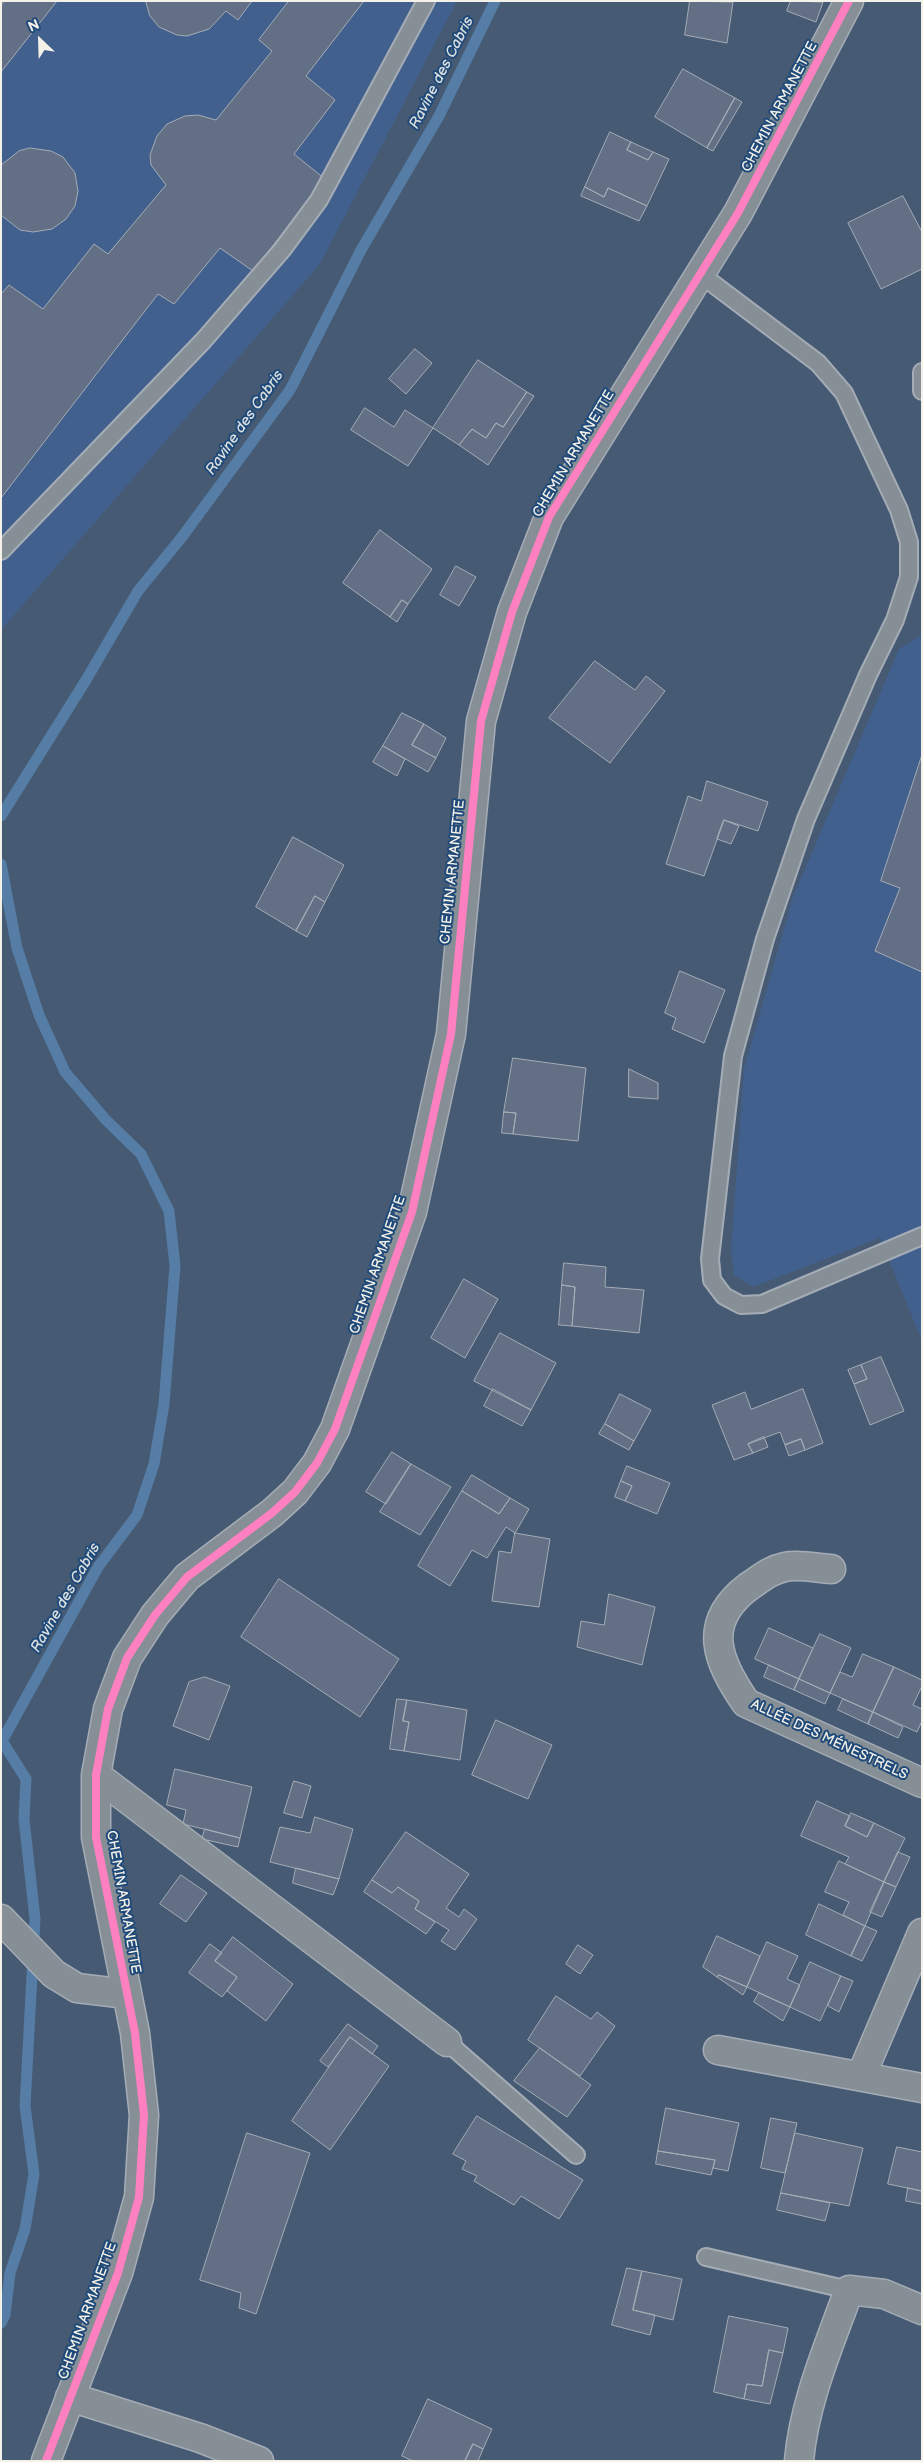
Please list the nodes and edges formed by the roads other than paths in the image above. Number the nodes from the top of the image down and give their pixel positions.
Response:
1 (426, 1) edge
2 (849, 1) edge
3 (700, 274) junction
4 (922, 372) edge
5 (922, 392) edge
6 (1, 551) edge
7 (922, 1236) edge
8 (830, 1569) dead end
9 (96, 1775) junction
10 (922, 1782) edge
11 (6, 1923) edge
12 (922, 1933) edge
13 (127, 1994) junction
14 (447, 2042) joint
15 (718, 2050) dead end
16 (860, 2076) junction
17 (922, 2088) edge
18 (576, 2156) dead end
19 (706, 2257) dead end
20 (849, 2290) junction
21 (922, 2310) edge
22 (70, 2397) junction
23 (46, 2461) edge
24 (259, 2461) edge
25 (799, 2461) edge

1 - 6 lane
2 - 3 street, CHEMIN ARMANETTE
3 - 7 lane
3 - 9 street, CHEMIN ARMANETTE
4 - 5 lane
8 - 10 street, ALLÉE DES MÉNESTRELS
9 - 13 street, CHEMIN ARMANETTE
9 - 14 street
11 - 13 street
12 - 16 street
13 - 22 street, CHEMIN ARMANETTE
14 - 18 lane
15 - 16 street
16 - 17 street
19 - 20 lane
20 - 21 street
20 - 25 street
22 - 23 street, CHEMIN ARMANETTE
22 - 24 street

